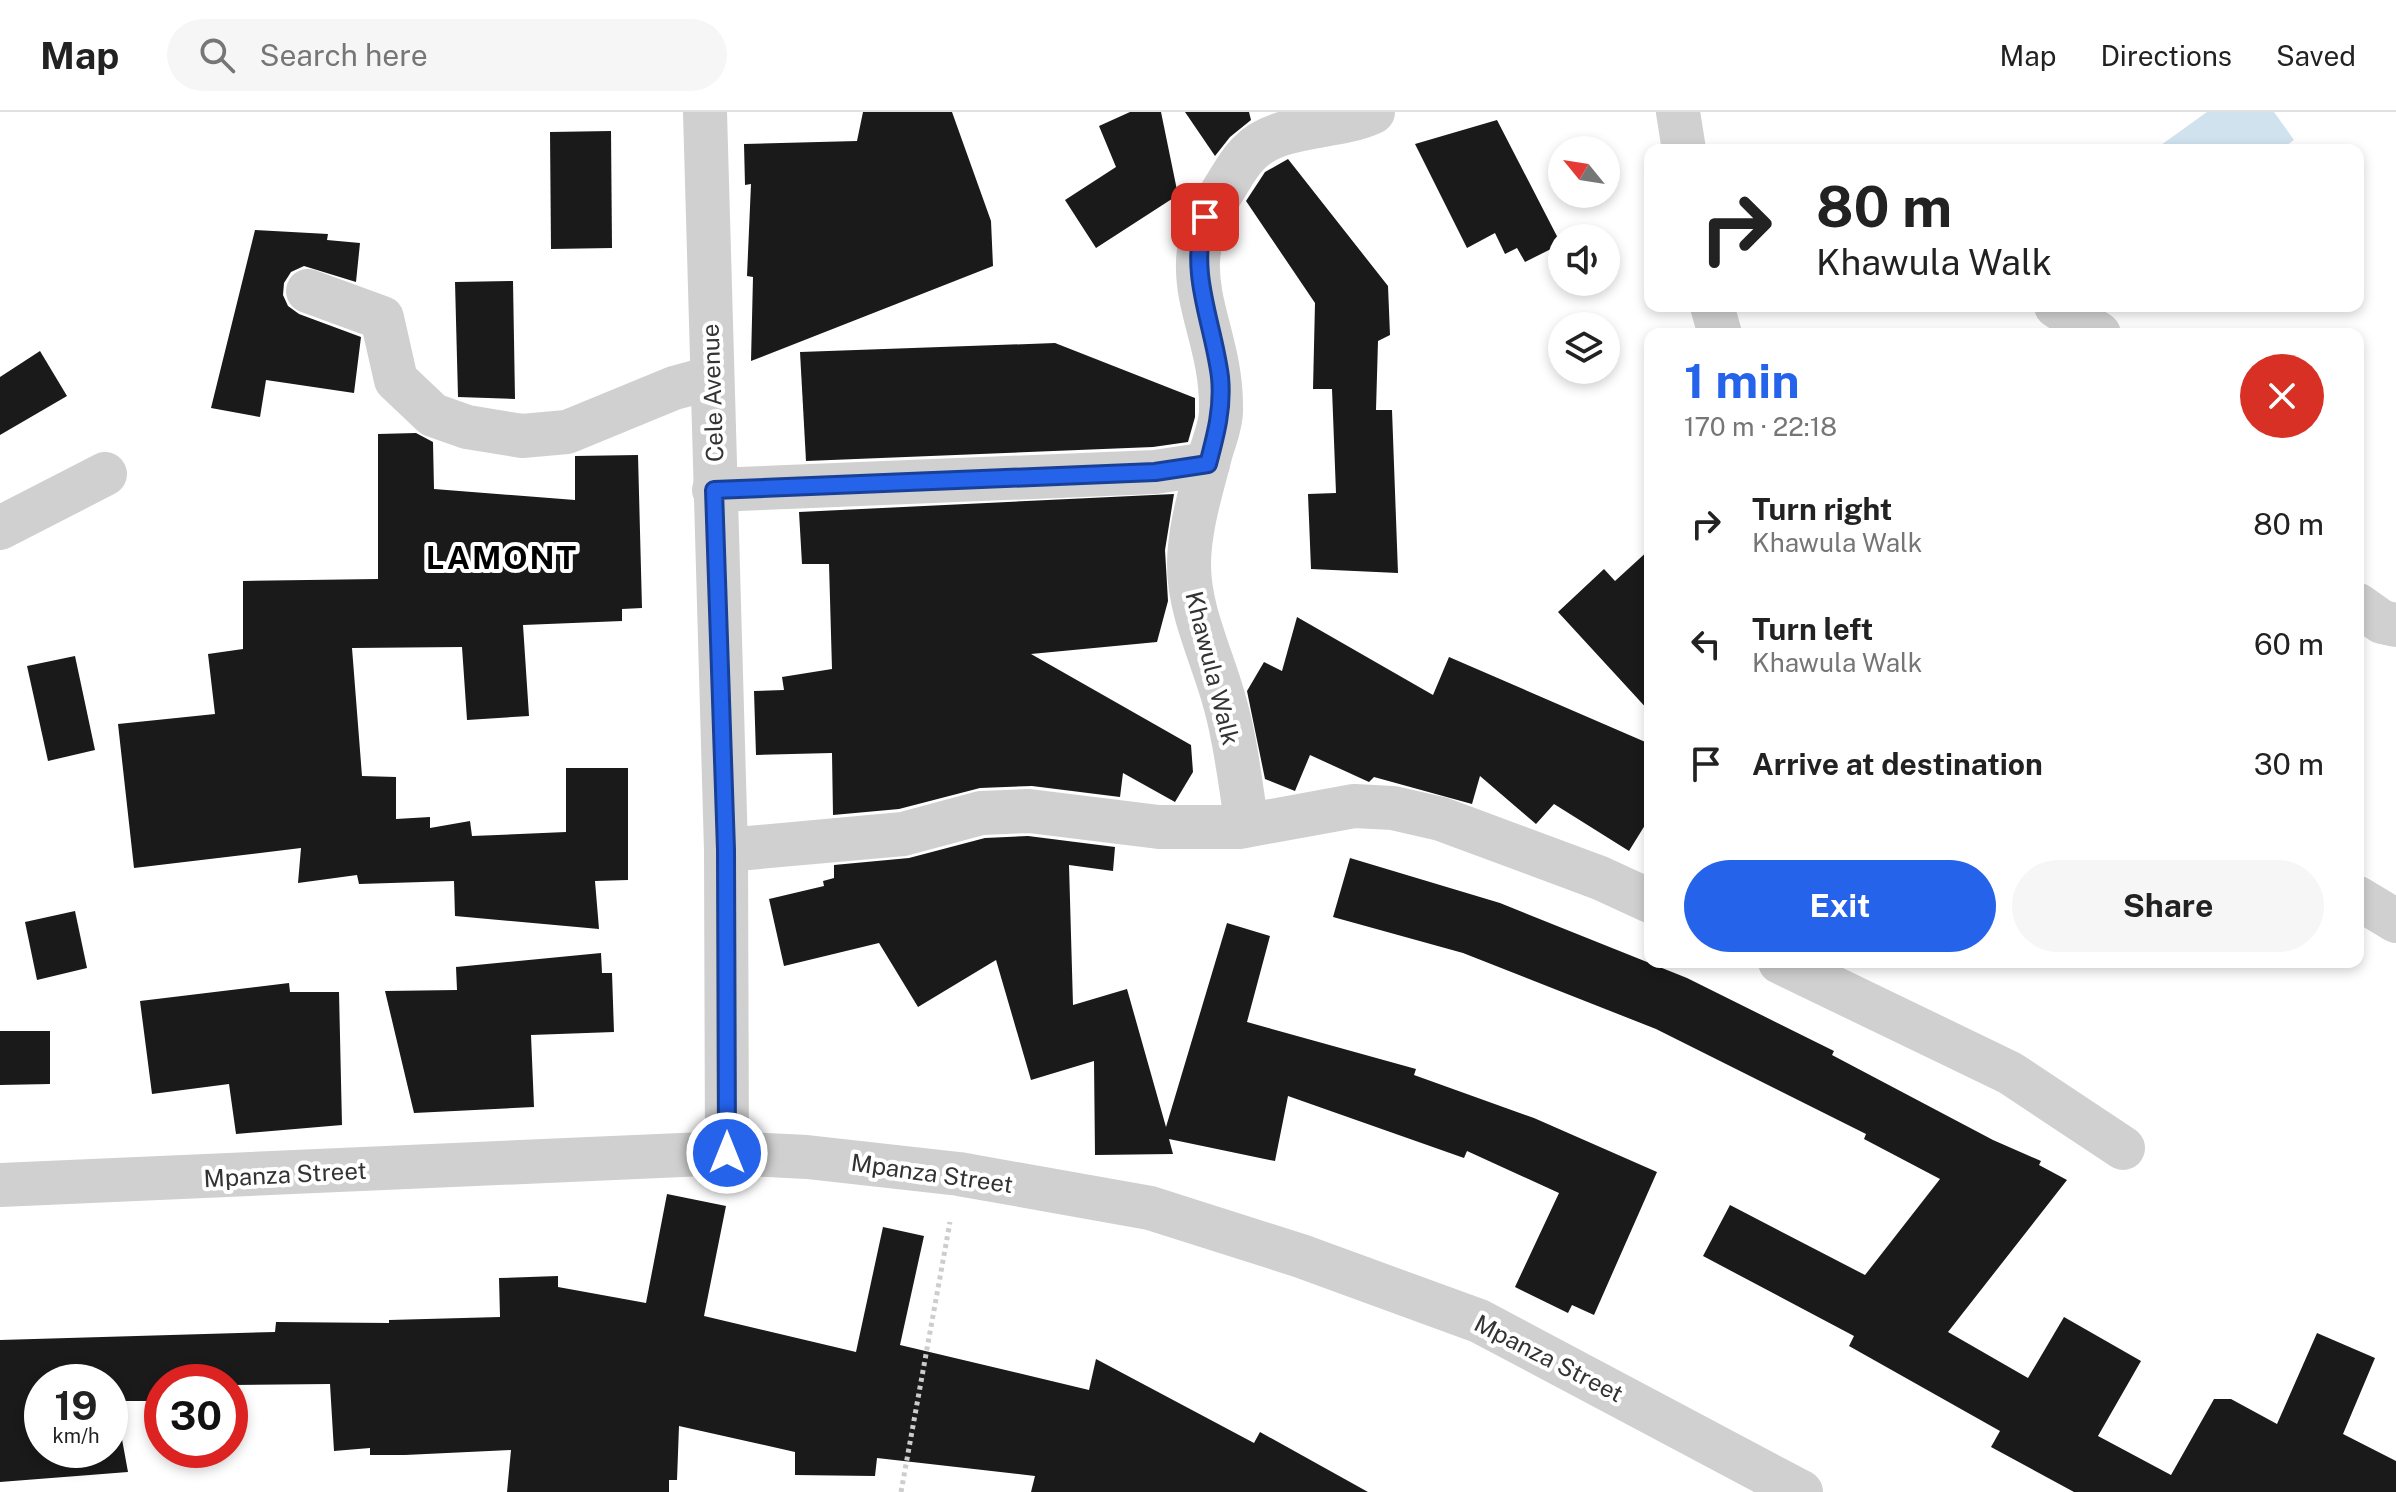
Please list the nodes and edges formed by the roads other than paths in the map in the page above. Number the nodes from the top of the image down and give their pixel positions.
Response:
1 (705, 112) edge
2 (1373, 112) edge
3 (1678, 112) edge
4 (1266, 125) edge
5 (1683, 144) edge
6 (308, 291) dead end
7 (2065, 312) edge
8 (2090, 328) edge
9 (711, 378) junction
10 (1208, 464) junction
11 (105, 474) dead end
12 (714, 490) junction
13 (0, 528) edge
14 (2364, 609) edge
15 (2396, 625) edge
16 (1247, 825) junction
17 (726, 850) junction
18 (1644, 898) edge
19 (2364, 902) edge
20 (2396, 921) edge
21 (1792, 968) edge
22 (2123, 1148) dead end
23 (727, 1153) junction
24 (0, 1185) edge
25 (1801, 1492) edge

1 - 9 street, Cele Avenue
2 - 4 street, Khawula Walk
3 - 5 street
4 - 10 street, Khawula Walk
6 - 9 street
7 - 8 street
9 - 12 street, Cele Avenue
10 - 12 street
10 - 16 street, Khawula Walk
11 - 13 street
12 - 17 street, Cele Avenue
14 - 15 street
16 - 17 street
16 - 18 street
17 - 23 street, Cele Avenue
19 - 20 street
21 - 22 street
23 - 24 street, Mpanza Street
23 - 25 street, Mpanza Street

